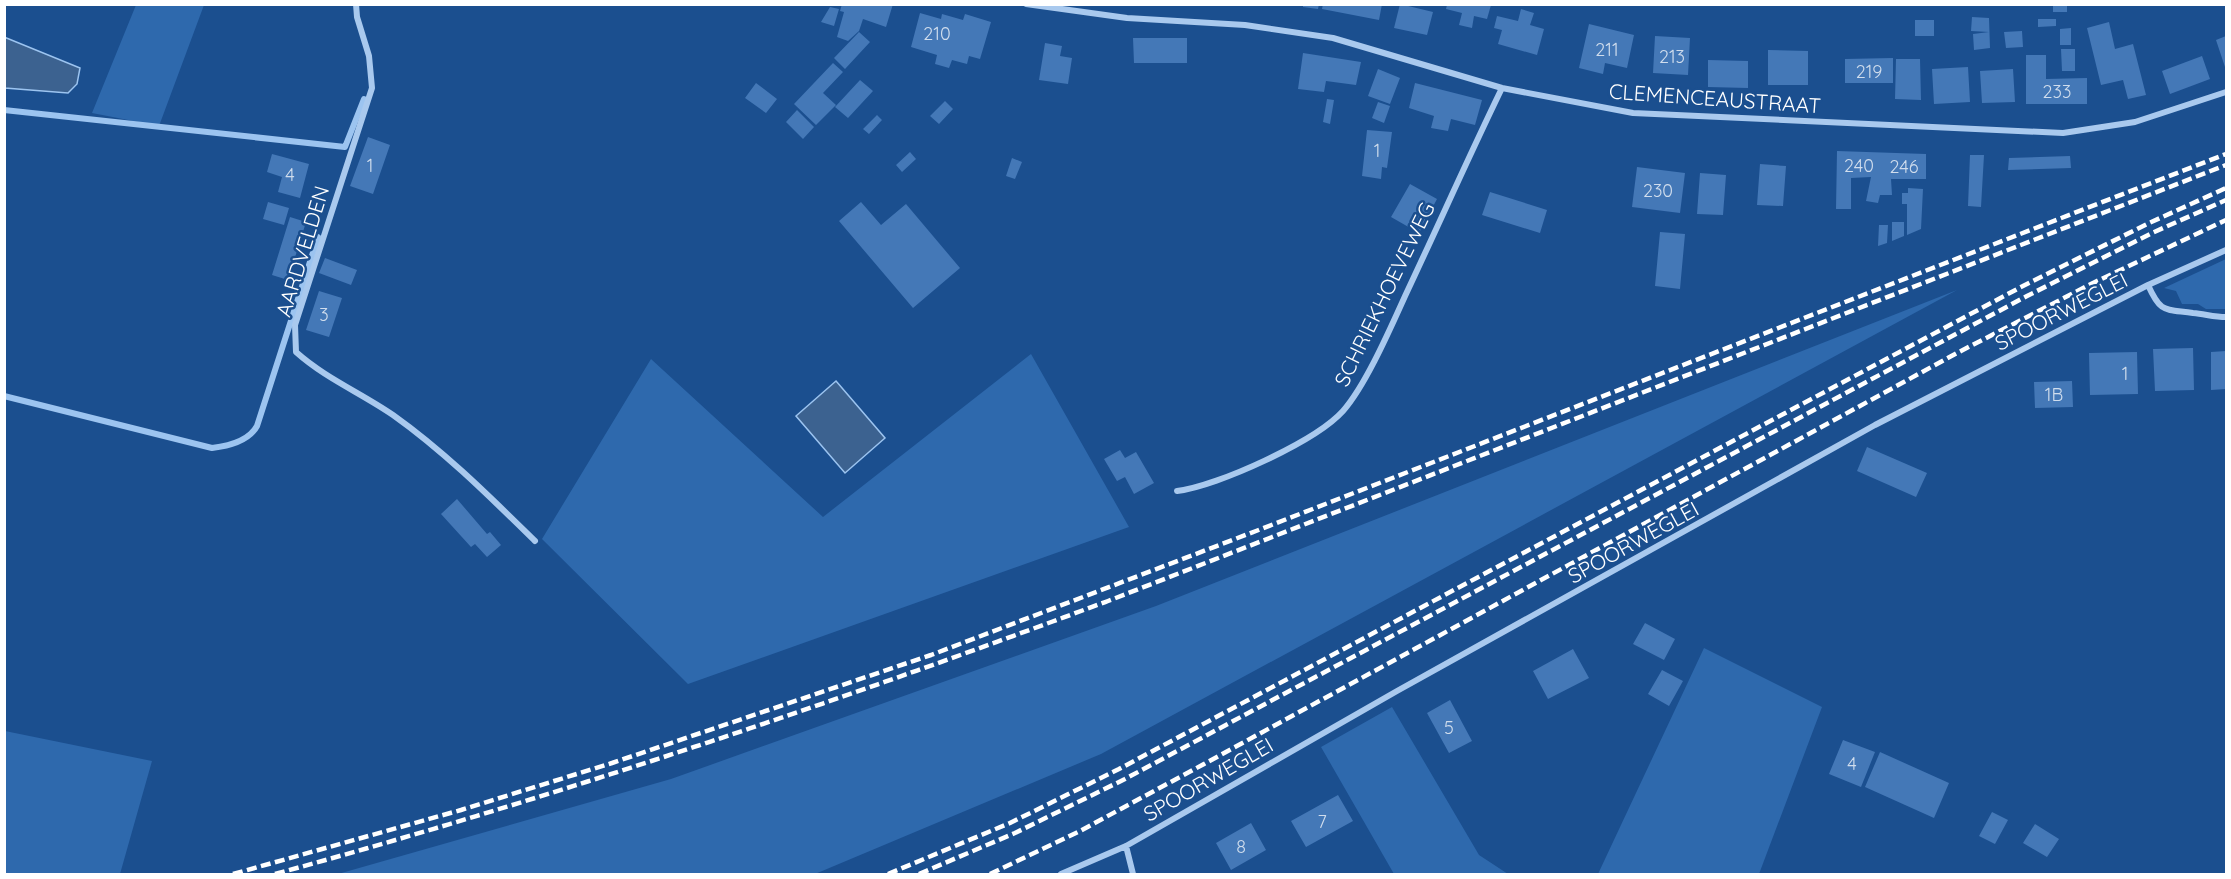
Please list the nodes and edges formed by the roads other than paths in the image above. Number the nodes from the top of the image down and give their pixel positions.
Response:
1 (356, 4) edge
2 (1026, 4) edge
3 (1502, 88) junction
4 (2226, 92) edge
5 (2226, 250) edge
6 (2148, 285) junction
7 (2226, 316) edge
8 (1177, 491) dead end
9 (535, 541) dead end
10 (1126, 846) junction
11 (1061, 874) edge
12 (1133, 874) edge

1 - 9 street, AARDVELDEN
2 - 3 street, CLEMENCEAUSTRAAT
3 - 4 street, CLEMENCEAUSTRAAT
3 - 8 street, SCHRIEKHOEVEWEG
5 - 6 street, SPOORWEGLEI
6 - 7 street
6 - 10 street, SPOORWEGLEI
10 - 11 street, SPOORWEGLEI
10 - 12 street

